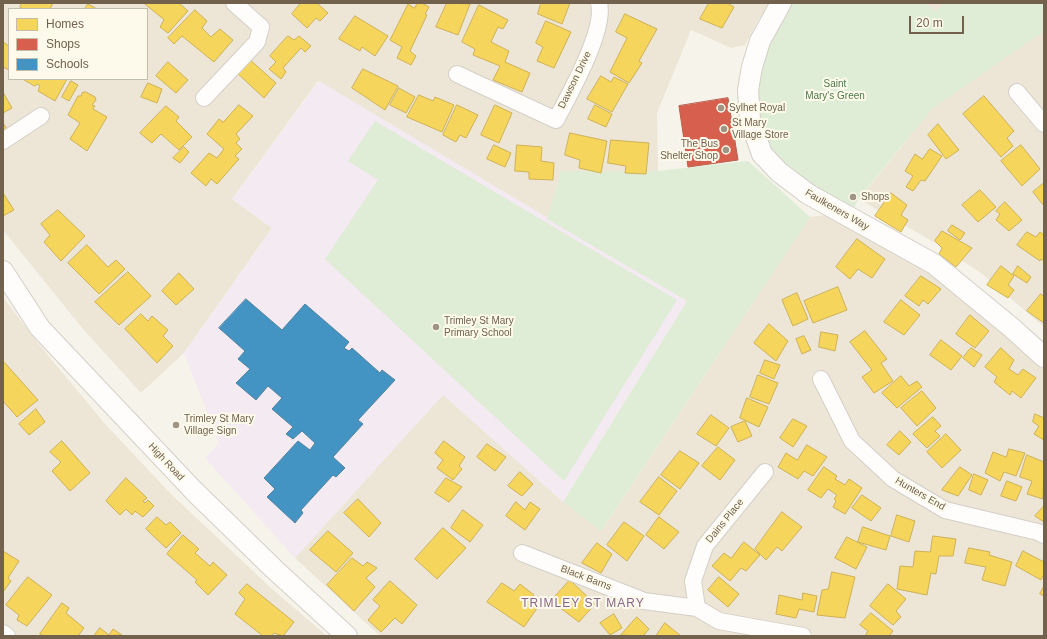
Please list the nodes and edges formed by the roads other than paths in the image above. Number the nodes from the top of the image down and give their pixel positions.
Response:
1 (234, 3) edge
2 (599, 3) edge
3 (781, 3) edge
4 (457, 74) dead end
5 (1016, 92) dead end
6 (204, 98) dead end
7 (41, 116) dead end
8 (1044, 124) edge
9 (3, 141) edge
10 (3, 271) edge
11 (1044, 357) edge
12 (821, 379) dead end
13 (765, 472) dead end
14 (1044, 535) edge
15 (522, 553) dead end
16 (697, 608) junction
17 (3, 633) edge
18 (7, 636) edge
19 (347, 636) edge
20 (803, 636) edge

1 - 6 street
2 - 4 street, Dawson Drive
3 - 11 street, Faulkeners Way
5 - 8 street
7 - 9 street
10 - 19 street, High Road
12 - 14 street, Hunters End
13 - 16 street, Dains Place
15 - 16 street, Black Barns
16 - 20 street
17 - 18 street

